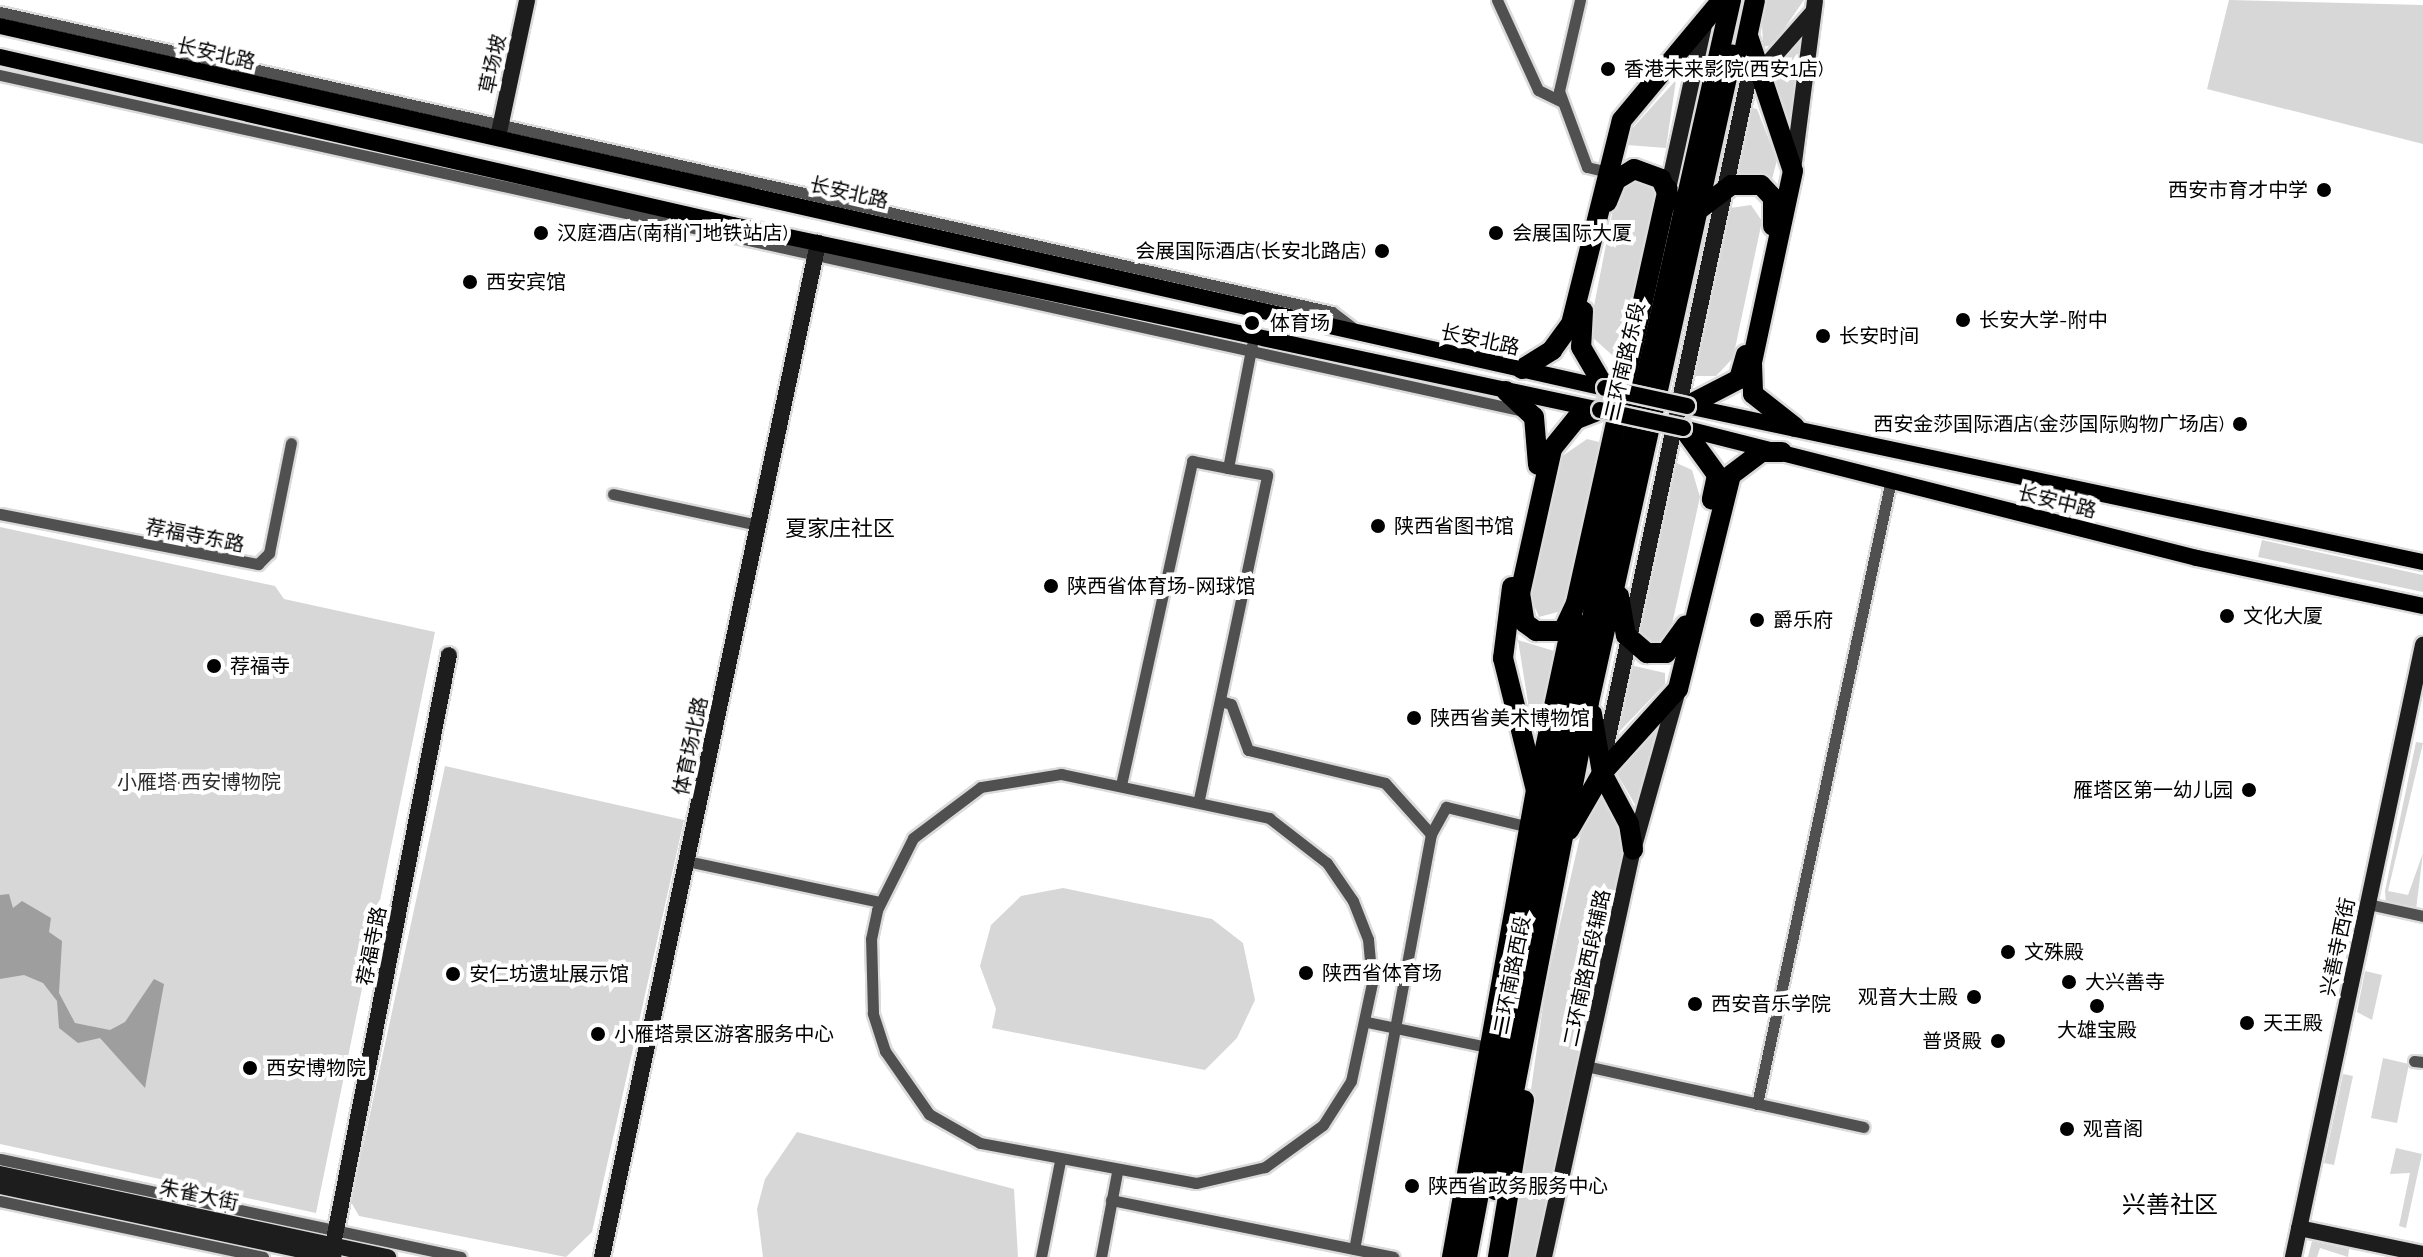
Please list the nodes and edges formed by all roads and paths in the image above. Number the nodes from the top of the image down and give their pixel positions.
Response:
1 (527, 0) edge
2 (1497, 0) edge
3 (1580, 0) edge
4 (1710, 0) edge
5 (1722, 0) edge
6 (1731, 0) edge
7 (1744, 0) edge
8 (1755, 0) edge
9 (1815, 6) edge
10 (0, 12) edge
11 (0, 26) edge
12 (1703, 27) junction
13 (1748, 36) junction
14 (0, 57) edge
15 (1753, 73) junction
16 (0, 75) edge
17 (1561, 101) junction
18 (500, 130) junction
19 (1605, 171) junction
20 (1793, 171) junction
21 (1668, 189) junction
22 (1724, 189) junction
23 (1704, 206) junction
24 (1678, 233) junction
25 (816, 250) junction
26 (1252, 344) junction
27 (1522, 369) junction
28 (1605, 388) junction
29 (1506, 391) junction
30 (1687, 406) junction
31 (1600, 410) junction
32 (1531, 413) junction
33 (1795, 427) junction
34 (1683, 428) junction
35 (291, 443) dead end
36 (1782, 452) junction
37 (1228, 468) junction
38 (1891, 480) junction
39 (613, 494) dead end
40 (0, 514) edge
41 (758, 525) junction
42 (2423, 560) edge
43 (1619, 571) junction
44 (1576, 603) junction
45 (2423, 606) edge
46 (1626, 635) junction
47 (2423, 645) edge
48 (449, 655) dead end
49 (1678, 689) junction
50 (1221, 701) junction
51 (1589, 702) junction
52 (1566, 733) junction
53 (1602, 773) junction
54 (1121, 785) junction
55 (1536, 790) junction
56 (1199, 799) junction
57 (1529, 827) junction
58 (1431, 834) junction
59 (1560, 843) junction
60 (1633, 850) junction
61 (687, 861) junction
62 (880, 902) junction
63 (2423, 902) edge
64 (2368, 904) junction
65 (2422, 916) edge
66 (1524, 944) junction
67 (1533, 994) junction
68 (1367, 1022) junction
69 (1399, 1027) junction
70 (1488, 1047) junction
71 (1586, 1066) junction
72 (1757, 1104) junction
73 (1502, 1119) junction
74 (1863, 1127) dead end
75 (0, 1159) edge
76 (1060, 1161) junction
77 (1117, 1172) junction
78 (0, 1174) edge
79 (0, 1186) edge
80 (1111, 1200) junction
81 (0, 1201) edge
82 (1461, 1216) junction
83 (2299, 1228) junction
84 (334, 1244) edge
85 (1354, 1249) junction
86 (2423, 1254) edge
87 (263, 1257) edge
88 (388, 1257) edge
89 (461, 1257) edge
90 (602, 1257) edge
91 (1041, 1257) edge
92 (1101, 1257) edge
93 (1393, 1257) edge
94 (1452, 1257) edge
95 (1467, 1257) edge
96 (1481, 1257) edge
97 (1498, 1257) edge
98 (1544, 1257) edge
99 (2293, 1257) edge

1 - 18 street, 草场坡
2 - 17 street
3 - 17 street
4 - 12 street
5 - 12 highway
6 - 24 highway, 二环南路东段
7 - 23 highway, 二环南路东段
8 - 13 highway
9 - 15 street
9 - 20 street
10 - 18 street
11 - 18 main road, 长安北路
12 - 19 highway
12 - 21 street
13 - 15 highway
13 - 23 highway
14 - 25 main road
15 - 20 highway
15 - 22 street
16 - 25 street
17 - 19 street
18 - 27 main road, 长安北路
19 - 27 highway
20 - 33 highway
21 - 24 highway
21 - 28 highway
21 - 44 highway
22 - 23 highway
22 - 30 highway
22 - 46 street
23 - 43 highway, 二环南路东段
24 - 52 highway, 二环南路东段
25 - 26 main road
25 - 41 street, 体育场北路
26 - 29 main road
26 - 32 street
26 - 37 street
27 - 28 main road, 长安北路
28 - 30 main road, 长安北路, bridge
29 - 31 main road
29 - 32 highway
30 - 33 main road, 长安中路
31 - 34 main road, bridge
31 - 44 highway
32 - 55 highway
33 - 42 main road, 长安中路
34 - 36 main road, 长安中路
34 - 46 highway
35 - 40 street, 荐福寺东路
36 - 38 main road, 长安中路
36 - 49 highway
37 - 50 street
37 - 54 street
38 - 45 main road, 长安中路
38 - 72 street
39 - 41 street
41 - 61 street, 体育场北路
43 - 46 highway
43 - 51 highway, 二环南路东段
44 - 55 highway
46 - 53 street
47 - 64 street, 兴善寺西街
48 - 84 street, 荐福寺路
49 - 53 highway
49 - 60 street, 二环南路西段辅路
50 - 56 street
50 - 58 street
51 - 53 highway
51 - 59 highway, 二环南路西段
52 - 55 highway
52 - 66 highway, 二环南路西段
53 - 59 highway
53 - 60 highway
54 - 56 street
54 - 62 street
55 - 57 highway
56 - 68 street
57 - 58 street
57 - 70 highway
58 - 69 street
59 - 67 highway, 二环南路西段
60 - 71 street, 二环南路西段辅路
61 - 62 street
61 - 90 street, 体育场北路
62 - 76 street
63 - 65 street
64 - 65 street
64 - 83 street, 兴善寺西街
66 - 73 highway, 二环南路西段
66 - 82 highway
67 - 73 highway, 二环南路西段
67 - 97 highway
68 - 69 street
68 - 77 street
69 - 70 street
69 - 85 street
70 - 82 highway
71 - 72 street
71 - 98 street, 二环南路西段辅路
72 - 74 street
73 - 95 highway, 二环南路西段
73 - 96 highway, 二环南路西段
75 - 84 street
76 - 77 street
76 - 91 street
77 - 80 street
78 - 84 street, 朱雀大街
79 - 84 street, 朱雀大街
80 - 85 street
80 - 92 street
81 - 87 street
82 - 94 highway
83 - 86 street
83 - 99 street, 兴善寺西街
84 - 88 street, 朱雀大街
84 - 89 street
85 - 93 street

